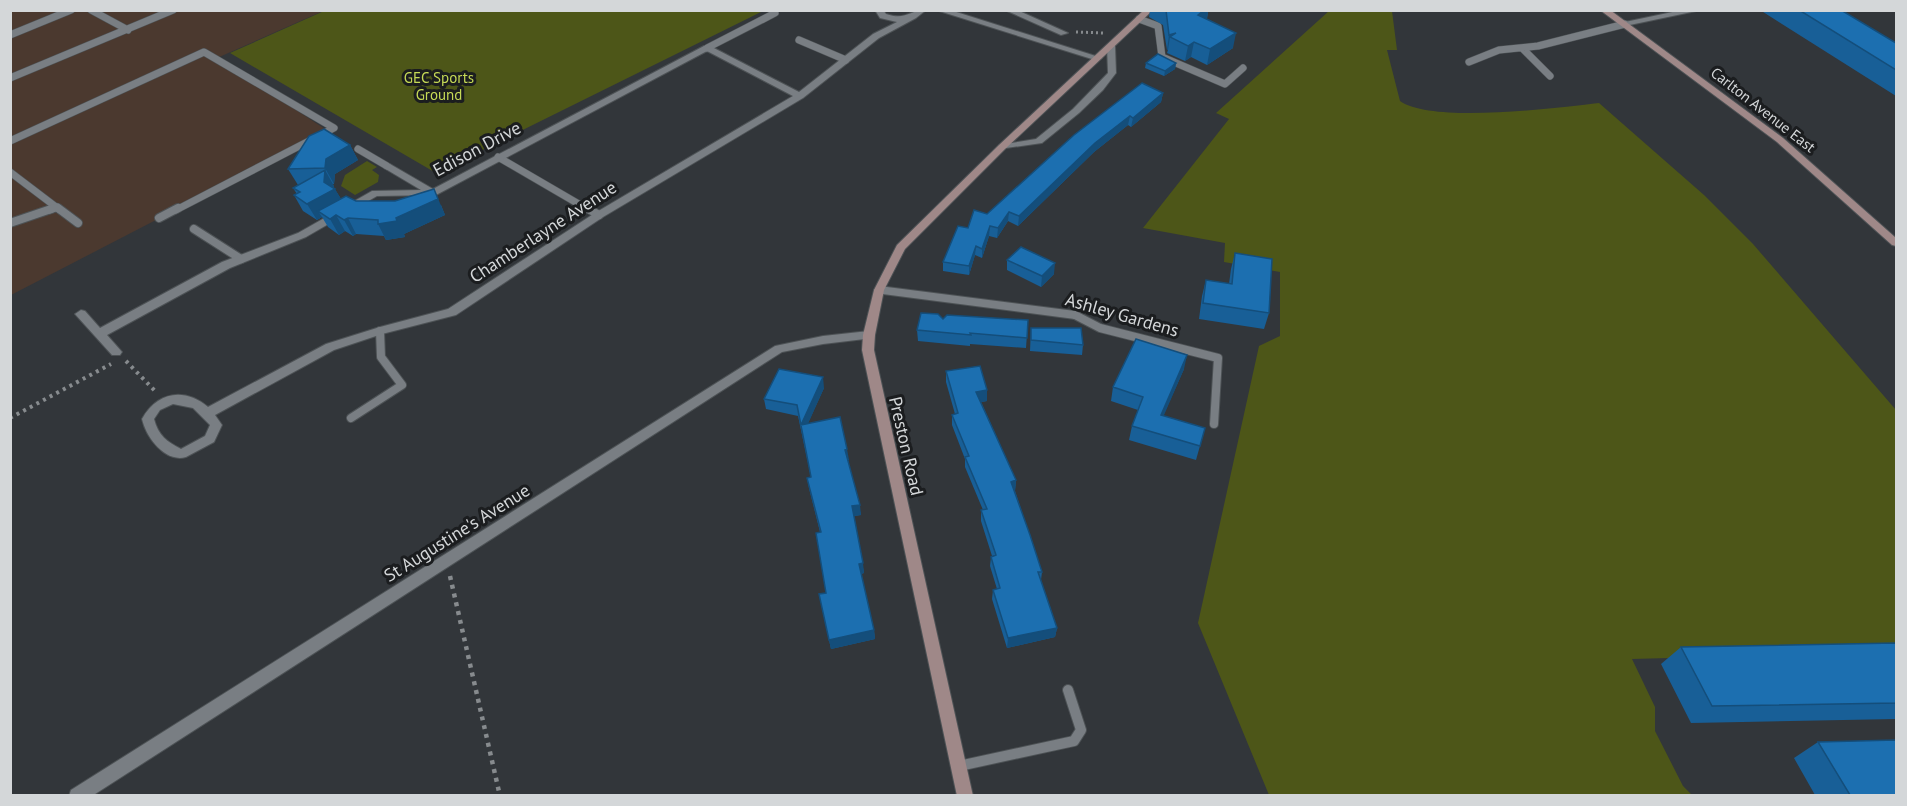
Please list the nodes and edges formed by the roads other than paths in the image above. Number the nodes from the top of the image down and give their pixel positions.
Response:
1 (71, 10) edge
2 (91, 10) edge
3 (173, 10) edge
4 (940, 10) edge
5 (1009, 10) edge
6 (1149, 10) edge
7 (1604, 10) edge
8 (1696, 10) edge
9 (775, 13) dead end
10 (881, 13) edge
11 (951, 14) junction
12 (916, 15) edge
13 (1139, 19) junction
14 (1625, 24) junction
15 (128, 30) junction
16 (1064, 33) road end
17 (10, 35) edge
18 (876, 36) junction
19 (799, 40) dead end
20 (1111, 46) junction
21 (708, 48) junction
22 (1522, 48) junction
23 (1098, 58) junction
24 (846, 60) junction
25 (1469, 62) dead end
26 (1243, 68) dead end
27 (1550, 76) dead end
28 (10, 78) edge
29 (800, 96) junction
30 (10, 141) edge
31 (1002, 147) junction
32 (358, 149) dead end
33 (498, 157) junction
34 (387, 166) joint
35 (10, 172) edge
36 (433, 193) junction
37 (57, 207) junction
38 (599, 215) junction
39 (159, 218) dead end
40 (10, 223) edge
41 (78, 223) dead end
42 (194, 229) dead end
43 (1896, 243) edge
44 (241, 259) junction
45 (879, 290) junction
46 (81, 314) dead end
47 (1075, 315) joint
48 (380, 331) junction
49 (99, 334) junction
50 (868, 335) junction
51 (120, 355) road end
52 (208, 413) junction
53 (351, 418) dead end
54 (1214, 424) dead end
55 (1068, 690) dead end
56 (959, 766) junction
57 (77, 795) edge
58 (965, 795) edge

1 - 17 lane
2 - 15 lane
3 - 15 lane
4 - 11 street
5 - 16 street
6 - 13 street, Preston Road
7 - 14 street, Carlton Avenue East
8 - 14 street
9 - 21 lane
10 - 12 street
10 - 18 street
11 - 12 street
11 - 23 street
12 - 18 street, Chamberlayne Avenue
13 - 20 street, Preston Road
13 - 26 lane
14 - 22 lane
14 - 43 street, Carlton Avenue East
15 - 28 lane
18 - 24 street, Chamberlayne Avenue
19 - 24 lane
20 - 23 street, Preston Road
20 - 31 street
21 - 29 street
21 - 33 street, Edison Drive
22 - 25 lane
22 - 27 lane
23 - 31 street, Preston Road
24 - 29 street, Chamberlayne Avenue
29 - 38 street, Chamberlayne Avenue
30 - 39 lane
31 - 45 street, Preston Road
32 - 34 lane
33 - 36 street, Edison Drive
33 - 38 lane
34 - 36 street
35 - 37 lane
36 - 44 street, Edison Drive
37 - 40 lane
37 - 41 lane
38 - 48 street, Chamberlayne Avenue
42 - 44 lane
44 - 49 street, Edison Drive
45 - 47 street, Ashley Gardens
45 - 50 street, Preston Road
46 - 49 street
47 - 54 lane, Ashley Gardens
48 - 52 street, Chamberlayne Avenue
48 - 53 lane
49 - 51 street
50 - 56 street, Preston Road
50 - 57 street, St Augustine's Avenue
52 - 52 street
55 - 56 lane
56 - 58 street, Preston Road

